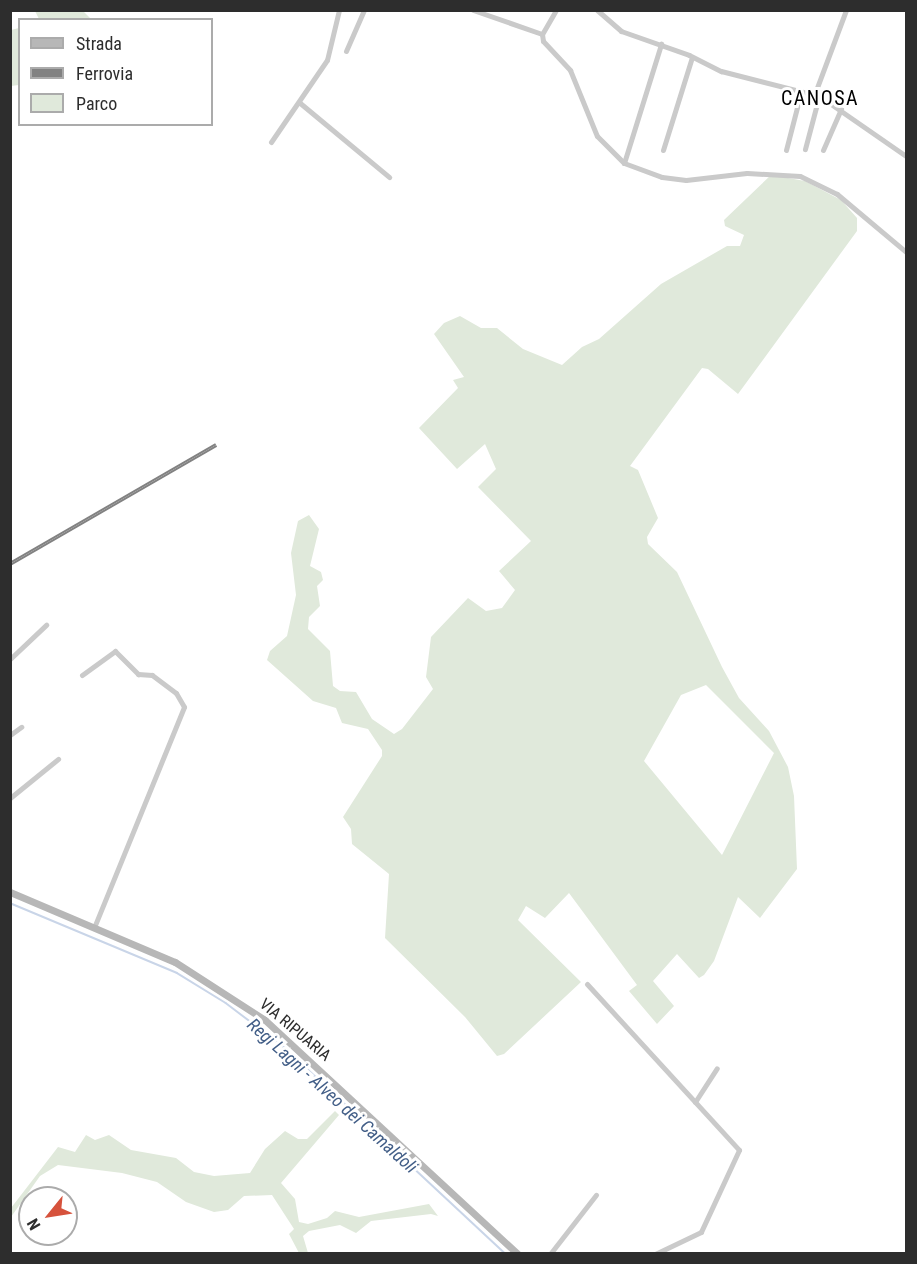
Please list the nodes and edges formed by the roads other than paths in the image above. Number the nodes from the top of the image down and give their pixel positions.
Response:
1 (339, 10) edge
2 (364, 10) edge
3 (473, 10) edge
4 (556, 10) edge
5 (597, 10) edge
6 (846, 10) edge
7 (542, 34) junction
8 (661, 44) junction
9 (346, 51) dead end
10 (692, 57) junction
11 (801, 92) junction
12 (819, 96) junction
13 (300, 103) junction
14 (841, 109) junction
15 (271, 142) dead end
16 (805, 149) dead end
17 (663, 150) dead end
18 (786, 150) dead end
19 (823, 150) dead end
20 (906, 156) edge
21 (624, 163) junction
22 (389, 177) dead end
23 (906, 252) edge
24 (46, 625) dead end
25 (10, 658) edge
26 (82, 675) dead end
27 (21, 727) dead end
28 (10, 735) edge
29 (58, 759) dead end
30 (10, 798) edge
31 (10, 891) edge
32 (94, 927) junction
33 (587, 984) dead end
34 (717, 1068) dead end
35 (695, 1102) junction
36 (596, 1194) dead end
37 (518, 1254) edge
38 (550, 1254) edge
39 (655, 1254) edge

1 - 13 street
2 - 9 street
3 - 7 street
4 - 7 street
5 - 8 street
6 - 12 street
7 - 21 street
8 - 10 street
8 - 21 street
10 - 11 street
10 - 17 street
11 - 12 street
11 - 18 street
12 - 14 street
12 - 16 street
13 - 15 street
13 - 22 street
14 - 19 street
14 - 20 street
21 - 23 street
24 - 25 street
26 - 32 street
27 - 28 street
29 - 30 street
31 - 32 street, VIA RIPUARIA
32 - 37 street, VIA RIPUARIA
33 - 35 street
34 - 35 street
35 - 39 street
36 - 38 street

